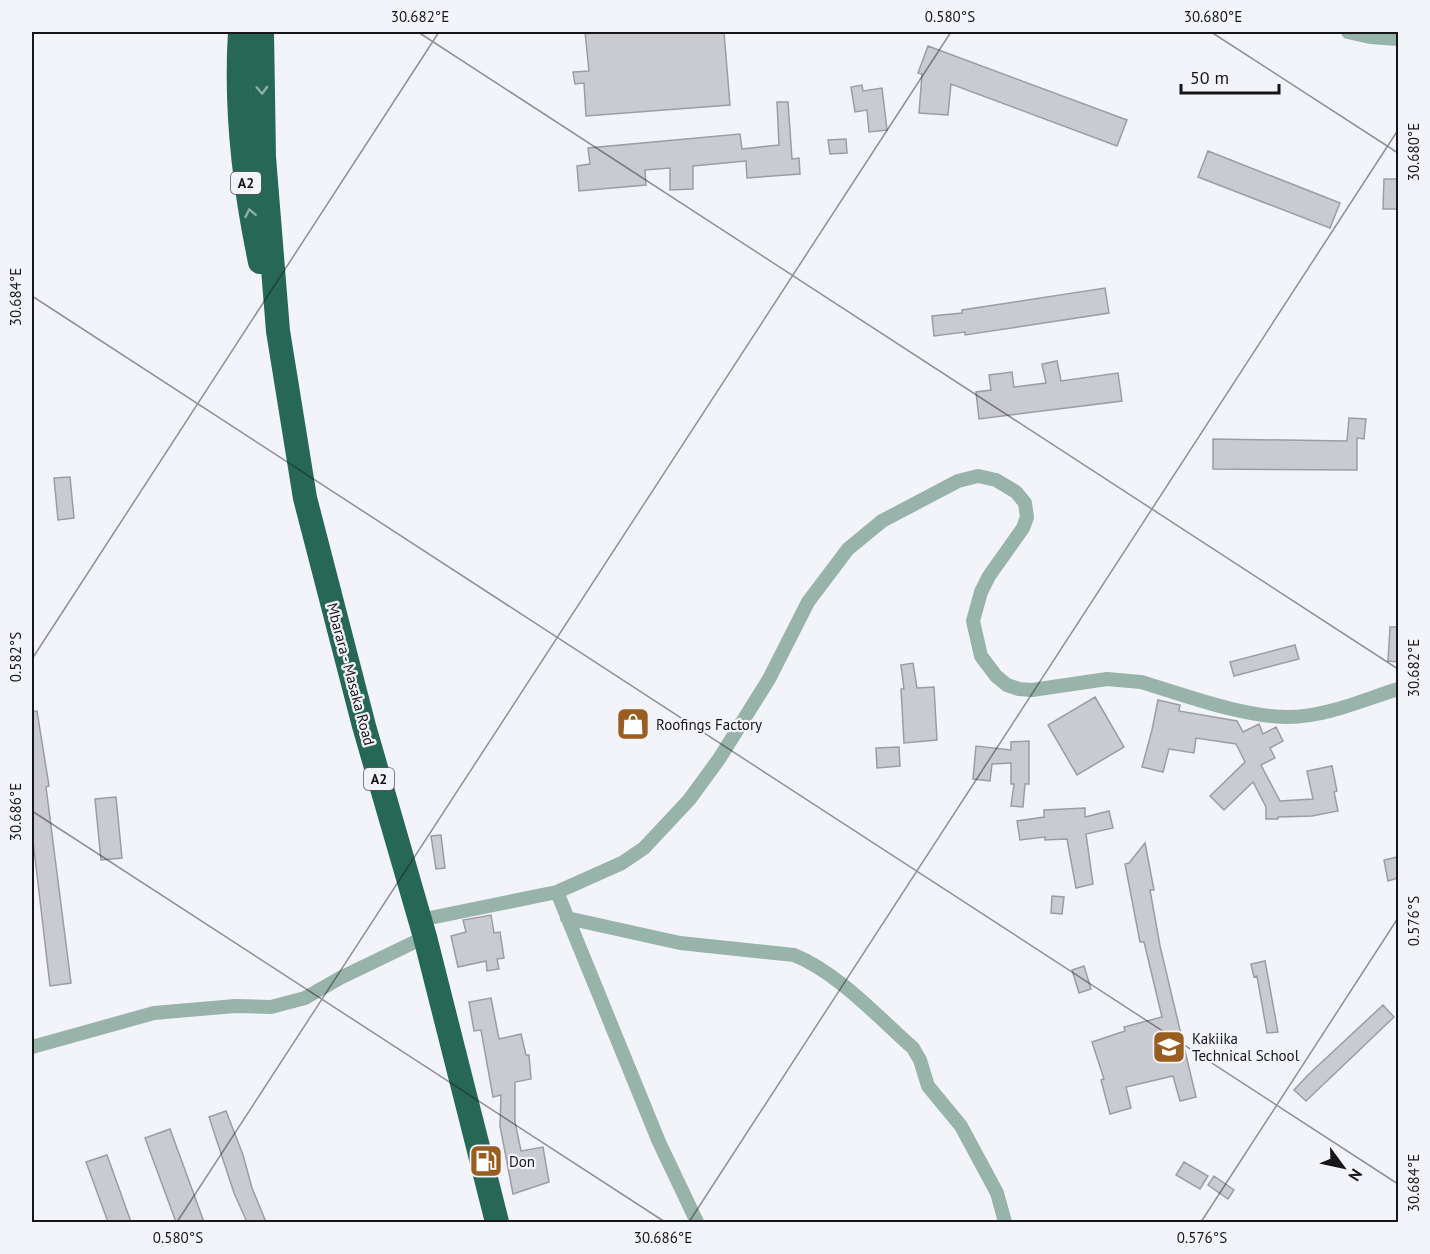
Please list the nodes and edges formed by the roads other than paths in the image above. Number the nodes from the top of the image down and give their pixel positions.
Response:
1 (240, 32) edge
2 (262, 32) edge
3 (1348, 32) edge
4 (1398, 39) edge
5 (278, 331) junction
6 (1398, 689) edge
7 (557, 892) junction
8 (567, 918) junction
9 (422, 929) junction
10 (32, 1047) edge
11 (496, 1222) edge
12 (697, 1222) edge
13 (1005, 1222) edge

5 -> 1 highway, Mbarara - Masaka Road / A2
2 -> 5 highway, Mbarara - Masaka Road / A2
3 - 4 street
5 - 9 highway, Mbarara - Masaka Road / A2
6 - 7 street
7 - 8 street
7 - 9 street
8 - 12 street
8 - 13 street
9 - 10 street
9 - 11 highway, Mbarara - Masaka Road / A2

